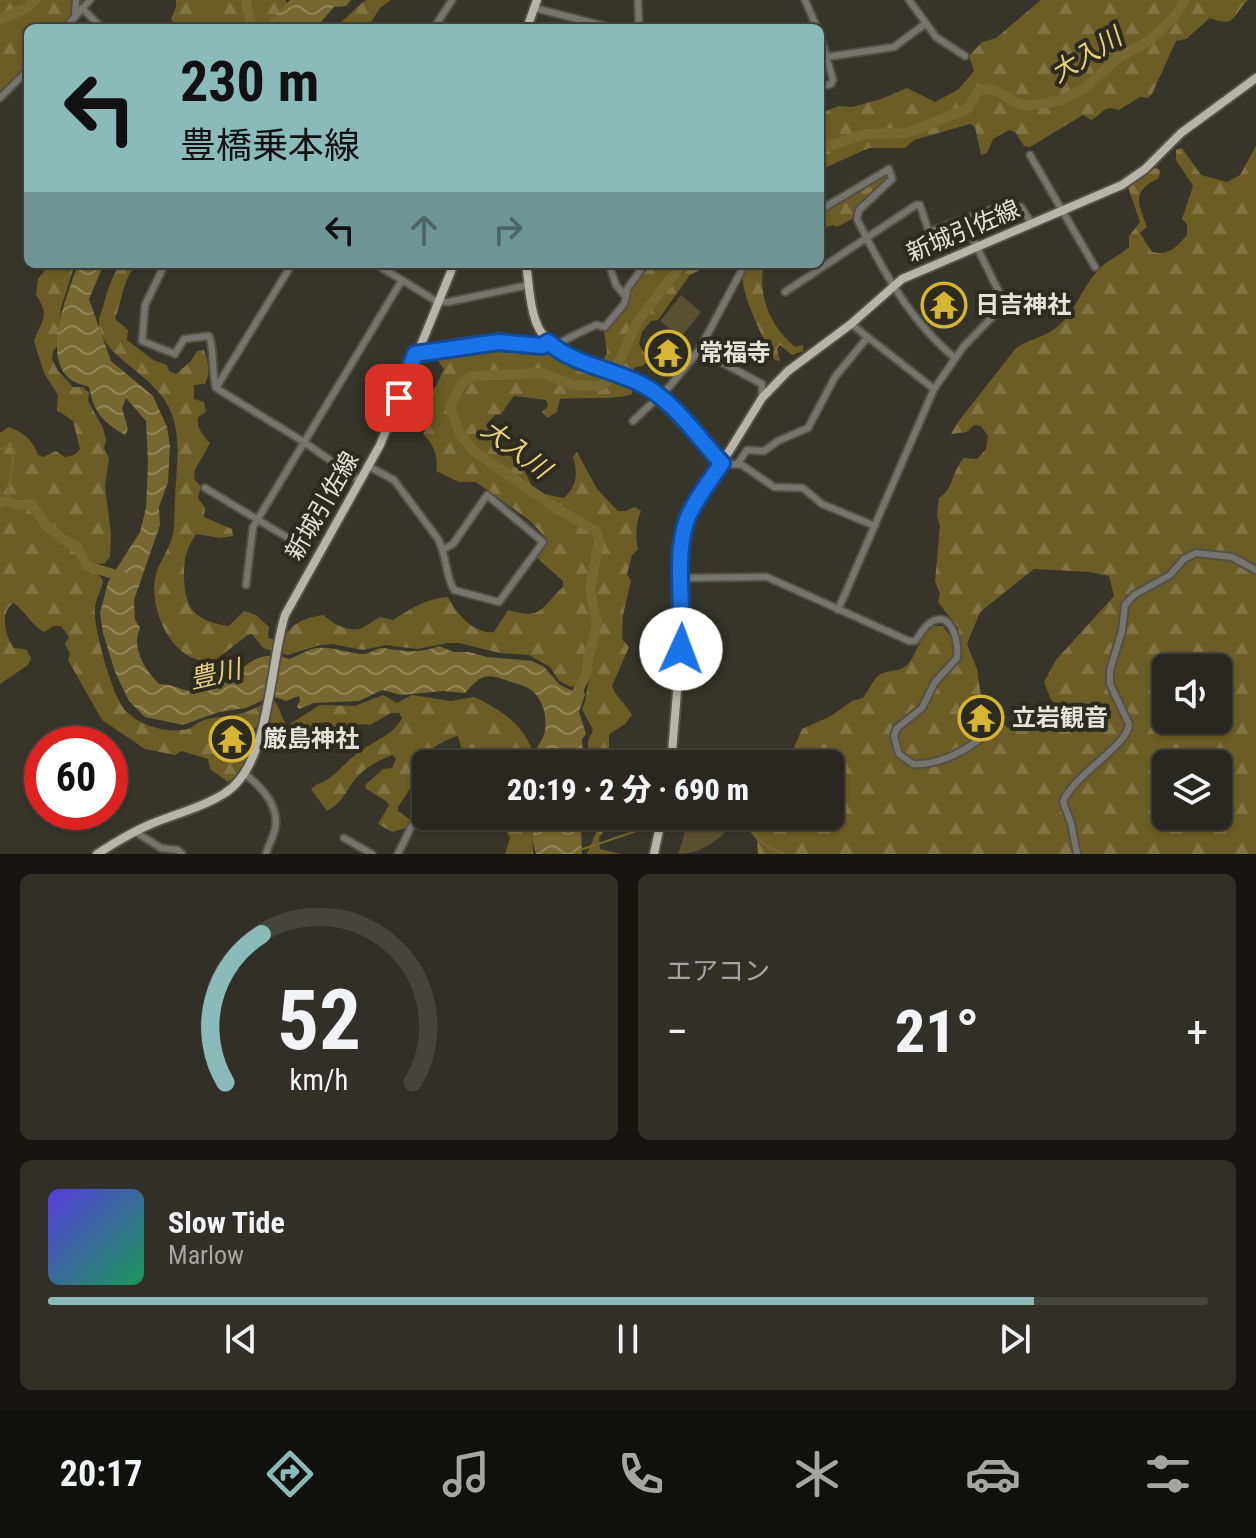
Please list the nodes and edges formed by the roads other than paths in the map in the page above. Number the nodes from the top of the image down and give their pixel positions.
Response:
1 (76, 0) edge
2 (90, 0) edge
3 (452, 0) edge
4 (638, 0) edge
5 (805, 0) edge
6 (911, 1) edge
7 (536, 4) edge
8 (82, 8) junction
9 (75, 15) junction
10 (68, 24) edge
11 (98, 24) edge
12 (437, 24) edge
13 (528, 24) edge
14 (600, 24) edge
15 (639, 24) edge
16 (815, 24) edge
17 (925, 24) junction
18 (965, 56) dead end
19 (824, 57) edge
20 (24, 74) edge
21 (1256, 78) edge
22 (824, 86) edge
23 (0, 98) edge
24 (1030, 155) dead end
25 (824, 208) edge
26 (1061, 211) junction
27 (963, 219) junction
28 (1032, 224) junction
29 (867, 238) junction
30 (975, 248) junction
31 (824, 266) edge
32 (1095, 267) dead end
33 (163, 268) edge
34 (290, 268) edge
35 (382, 268) edge
36 (452, 268) edge
37 (527, 268) edge
38 (610, 268) edge
39 (642, 268) edge
40 (743, 268) edge
41 (821, 268) edge
42 (402, 280) junction
43 (529, 285) junction
44 (893, 286) junction
45 (785, 292) dead end
46 (626, 297) junction
47 (439, 302) junction
48 (851, 324) junction
49 (867, 338) junction
50 (551, 345) junction
51 (699, 350) junction
52 (415, 354) junction
53 (955, 358) junction
54 (216, 388) junction
55 (934, 389) junction
56 (659, 395) junction
57 (762, 398) junction
58 (633, 421) dead end
59 (304, 442) junction
60 (722, 463) junction
61 (738, 463) junction
62 (368, 466) junction
63 (360, 481) junction
64 (205, 488) dead end
65 (257, 520) junction
66 (875, 526) junction
67 (295, 542) dead end
68 (444, 549) junction
69 (1256, 570) edge
70 (682, 578) junction
71 (246, 585) dead end
72 (838, 610) junction
73 (992, 727) dead end
74 (672, 750) edge
75 (246, 775) junction
76 (412, 826) edge
77 (659, 830) edge
78 (134, 831) junction
79 (344, 838) dead end
80 (97, 854) edge
81 (182, 854) edge
82 (266, 854) edge
83 (372, 854) edge
84 (398, 854) edge
85 (654, 854) edge
86 (1077, 854) edge

1 - 9 street
2 - 8 street
3 - 12 street
4 - 15 street
5 - 16 street
6 - 17 street
7 - 13 main road
7 - 14 street
8 - 9 street
8 - 11 street
9 - 10 street
17 - 18 street
17 - 19 street
19 - 22 street
20 - 23 street
21 - 26 main road, 新城引佐線
24 - 26 street
25 - 29 street
26 - 28 main road, 新城引佐線
26 - 32 street
27 - 28 street
27 - 29 street
27 - 30 street
28 - 30 main road, 新城引佐線
29 - 31 street
29 - 44 street
30 - 44 main road, 新城引佐線
30 - 53 street
33 - 54 street
34 - 54 street
35 - 42 street
36 - 47 main road, 新城引佐線
37 - 43 main road
38 - 46 street
39 - 46 street
40 - 51 street
41 - 45 street
42 - 47 street
42 - 59 street
43 - 47 street
43 - 50 main road
44 - 48 main road, 新城引佐線
44 - 53 street
46 - 50 street
47 - 52 main road, 新城引佐線
48 - 49 street
48 - 57 main road, 新城引佐線
49 - 55 street
49 - 61 street
50 - 52 street
50 - 56 main road
51 - 56 street
51 - 57 street
52 - 62 main road, 新城引佐線
53 - 55 street
54 - 59 street
55 - 66 street
56 - 58 street
56 - 60 main road
57 - 60 main road, 新城引佐線
59 - 63 street
59 - 65 street
60 - 61 street
60 - 70 main road, 新城引佐線
61 - 66 street
62 - 63 main road, 新城引佐線
62 - 68 street
63 - 75 main road, 新城引佐線
64 - 65 street
65 - 67 street
65 - 71 street
66 - 72 street
68 - 68 street
69 - 86 street
70 - 72 street
70 - 74 main road, 新城引佐線
72 - 73 street
75 - 78 main road
75 - 82 street
76 - 84 street
77 - 85 main road
78 - 80 main road
78 - 81 street
79 - 83 street

